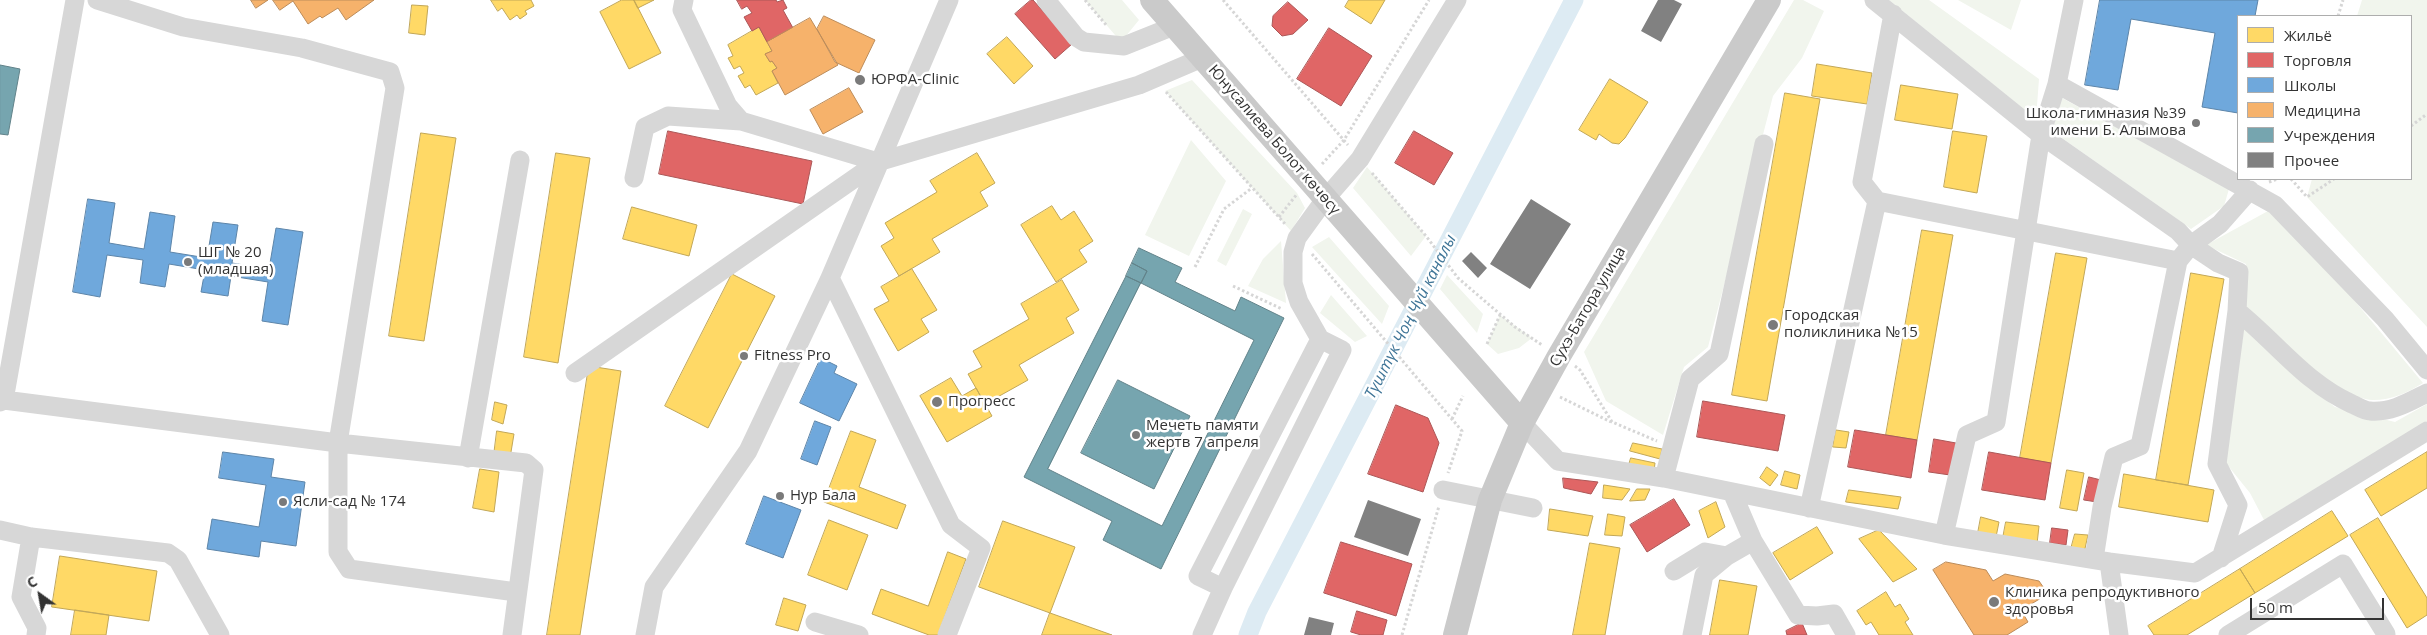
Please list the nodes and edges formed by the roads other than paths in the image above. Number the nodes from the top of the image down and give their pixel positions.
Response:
1 (75, 0) edge
2 (97, 0) edge
3 (684, 0) edge
4 (949, 0) edge
5 (1046, 0) edge
6 (1152, 0) edge
7 (1457, 0) edge
8 (1769, 0) edge
9 (1874, 0) edge
10 (2074, 0) edge
11 (1893, 14) junction
12 (1174, 26) junction
13 (1202, 58) junction
14 (2057, 84) junction
15 (741, 121) junction
16 (2041, 135) junction
17 (1764, 144) dead end
18 (520, 160) dead end
19 (878, 162) junction
20 (634, 178) dead end
21 (2250, 190) junction
22 (1326, 198) junction
23 (1876, 201) junction
24 (2027, 230) junction
25 (2191, 245) junction
26 (2178, 261) junction
27 (830, 278) junction
28 (2237, 311) junction
29 (1320, 339) junction
30 (2427, 370) edge
31 (575, 373) dead end
32 (2427, 393) edge
33 (2, 401) edge
34 (1522, 423) junction
35 (2427, 431) edge
36 (338, 443) junction
37 (468, 458) junction
38 (1664, 478) junction
39 (1443, 490) road end
40 (1732, 492) junction
41 (1490, 500) junction
42 (1533, 508) dead end
43 (1810, 508) junction
44 (0, 530) edge
45 (1944, 535) junction
46 (31, 537) junction
47 (1753, 541) junction
48 (1727, 556) junction
49 (2222, 558) junction
50 (2102, 560) junction
51 (1674, 571) dead end
52 (1223, 588) junction
53 (516, 592) junction
54 (815, 622) dead end
55 (2386, 634) edge
56 (36, 635) edge
57 (220, 635) edge
58 (512, 635) edge
59 (645, 635) edge
60 (859, 635) edge
61 (948, 635) edge
62 (1202, 635) edge
63 (1455, 635) edge
64 (1692, 635) edge
65 (1846, 635) edge
66 (2120, 635) edge
67 (2228, 635) edge

1 - 33 street
2 - 36 street
3 - 15 street
4 - 19 street
5 - 12 street
6 - 12 main road, Юнусалиева Болот көчөсү
7 - 22 street
8 - 34 main road, Сухэ-Батора улица
9 - 11 street
10 - 14 street
11 - 16 street
11 - 23 street
12 - 13 main road, Юнусалиева Болот көчөсү
13 - 19 street
13 - 22 main road, Юнусалиева Болот көчөсү
14 - 16 street
14 - 21 street
15 - 19 street
15 - 20 street
16 - 24 street
16 - 25 street
17 - 38 street
18 - 37 street
19 - 27 street
19 - 31 street
21 - 25 street
21 - 30 street
22 - 29 street
22 - 34 main road, Юнусалиева Болот көчөсү
23 - 24 street
23 - 43 street
24 - 26 street
24 - 45 street
25 - 26 street
25 - 28 street
26 - 50 street
27 - 59 street
27 - 61 street
28 - 32 street
28 - 49 street
29 - 52 street
29 - 52 street
33 - 36 street
34 - 38 street
34 - 41 main road, Сухэ-Батора улица
35 - 49 street
36 - 37 street
36 - 53 street
37 - 53 street
38 - 40 street
39 - 41 street
40 - 43 street
40 - 47 street
41 - 42 street
41 - 63 main road, Сухэ-Батора улица
43 - 45 street
44 - 46 street
45 - 50 street
46 - 56 street
46 - 57 street
47 - 48 street
47 - 65 street
48 - 51 street
48 - 64 street
49 - 50 street
50 - 66 street
52 - 62 street
53 - 58 street
54 - 60 street
55 - 67 street

